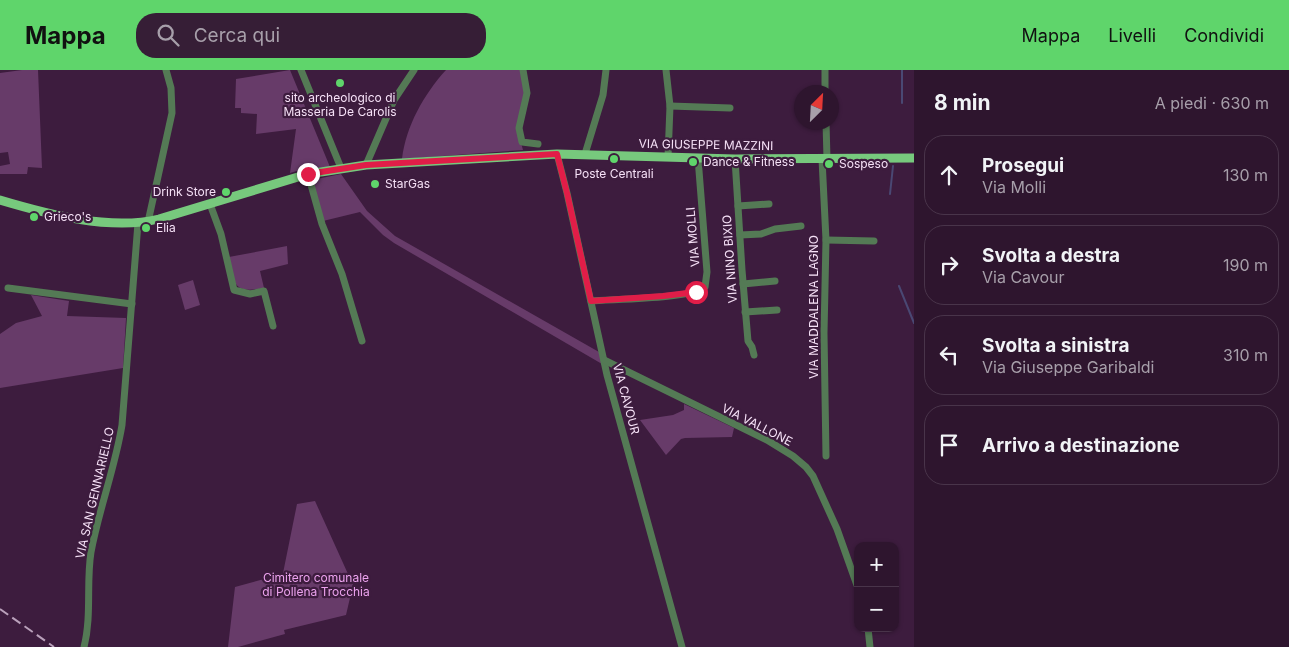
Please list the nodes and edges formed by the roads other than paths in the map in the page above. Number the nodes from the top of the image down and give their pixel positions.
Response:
1 (166, 70) edge
2 (301, 70) edge
3 (414, 70) edge
4 (524, 70) edge
5 (606, 70) edge
6 (666, 70) edge
7 (825, 70) edge
8 (825, 85) edge
9 (670, 106) junction
10 (730, 108) dead end
11 (826, 130) edge
12 (538, 144) dead end
13 (557, 154) junction
14 (585, 154) junction
15 (668, 157) junction
16 (698, 158) junction
17 (914, 158) edge
18 (735, 159) junction
19 (824, 159) junction
20 (366, 165) junction
21 (341, 168) junction
22 (308, 174) junction
23 (0, 200) edge
24 (210, 204) junction
25 (770, 204) dead end
26 (738, 206) junction
27 (148, 222) junction
28 (138, 223) junction
29 (801, 226) dead end
30 (740, 235) junction
31 (826, 240) junction
32 (874, 241) dead end
33 (775, 281) dead end
34 (743, 284) junction
35 (8, 288) dead end
36 (591, 301) junction
37 (132, 304) junction
38 (777, 310) dead end
39 (745, 312) junction
40 (273, 326) dead end
41 (362, 341) dead end
42 (754, 355) dead end
43 (604, 360) junction
44 (826, 456) dead end
45 (858, 587) edge
46 (868, 632) edge
47 (84, 647) edge
48 (682, 647) edge
49 (870, 647) edge

1 - 27 street
2 - 21 street
3 - 20 street
4 - 12 street
5 - 14 street
6 - 9 street
7 - 8 street
9 - 10 street
9 - 15 street
11 - 19 street, VIA MADDALENA LAGNO
13 - 14 main road, VIA GIUSEPPE MAZZINI
13 - 20 main road, VIA GIUSEPPE MAZZINI
13 - 36 street, VIA CAVOUR
14 - 15 main road, VIA GIUSEPPE MAZZINI
15 - 16 main road, VIA GIUSEPPE MAZZINI
16 - 18 main road, VIA GIUSEPPE MAZZINI
16 - 36 street, VIA MOLLI
17 - 19 main road, VIA GIUSEPPE MAZZINI
18 - 19 main road, VIA GIUSEPPE MAZZINI
18 - 26 street, VIA NINO BIXIO
19 - 31 street, VIA MADDALENA LAGNO
20 - 21 main road, VIA GIUSEPPE MAZZINI
21 - 22 main road, VIA GIUSEPPE MAZZINI
22 - 24 main road, VIA GIUSEPPE MAZZINI
22 - 41 street
23 - 28 main road, VIA GIUSEPPE MAZZINI
24 - 27 main road, VIA GIUSEPPE MAZZINI
24 - 40 street
25 - 26 street
26 - 30 street, VIA NINO BIXIO
27 - 28 main road, VIA GIUSEPPE MAZZINI
28 - 37 street, VIA SAN GENNARIELLO
29 - 30 street
30 - 34 street, VIA NINO BIXIO
31 - 32 street
31 - 44 street, VIA MADDALENA LAGNO
33 - 34 street
34 - 39 street, VIA NINO BIXIO
35 - 37 street
36 - 43 street, VIA CAVOUR
37 - 47 street, VIA SAN GENNARIELLO
38 - 39 street
39 - 42 street, VIA NINO BIXIO
43 - 45 street, VIA VALLONE
43 - 48 street, VIA CAVOUR
46 - 49 street

